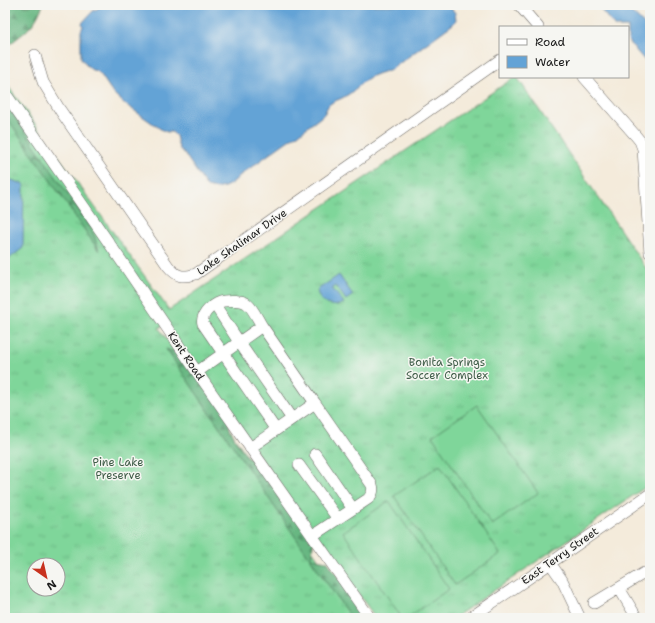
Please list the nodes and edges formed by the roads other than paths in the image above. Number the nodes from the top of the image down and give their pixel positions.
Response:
1 (519, 5) edge
2 (537, 26) edge
3 (35, 54) dead end
4 (499, 61) edge
5 (585, 78) edge
6 (5, 93) edge
7 (650, 253) edge
8 (215, 305) junction
9 (262, 326) junction
10 (239, 342) junction
11 (223, 353) junction
12 (196, 372) junction
13 (315, 403) junction
14 (292, 419) junction
15 (276, 430) junction
16 (250, 448) junction
17 (315, 454) dead end
18 (300, 465) dead end
19 (650, 494) edge
20 (353, 509) junction
21 (338, 519) junction
22 (312, 536) junction
23 (550, 563) junction
24 (644, 573) dead end
25 (619, 588) junction
26 (594, 603) dead end
27 (576, 616) edge
28 (370, 618) edge
29 (470, 618) edge
30 (637, 618) edge

1 - 2 street
3 - 4 street, Lake Shalimar Drive
5 - 7 street
6 - 12 street, Kent Road
8 - 9 street
8 - 10 street
8 - 11 street
9 - 10 street
9 - 13 street
10 - 11 street
10 - 14 street
11 - 12 street
11 - 15 street
12 - 16 street, Kent Road
13 - 14 street
13 - 20 street
14 - 15 street
15 - 16 street
16 - 22 street, Kent Road
17 - 20 street
18 - 21 street
19 - 23 street, East Terry Street
20 - 21 street
21 - 22 street
22 - 28 street, Kent Road
23 - 27 street
23 - 29 street, East Terry Street
24 - 25 street
25 - 26 street
25 - 30 street

